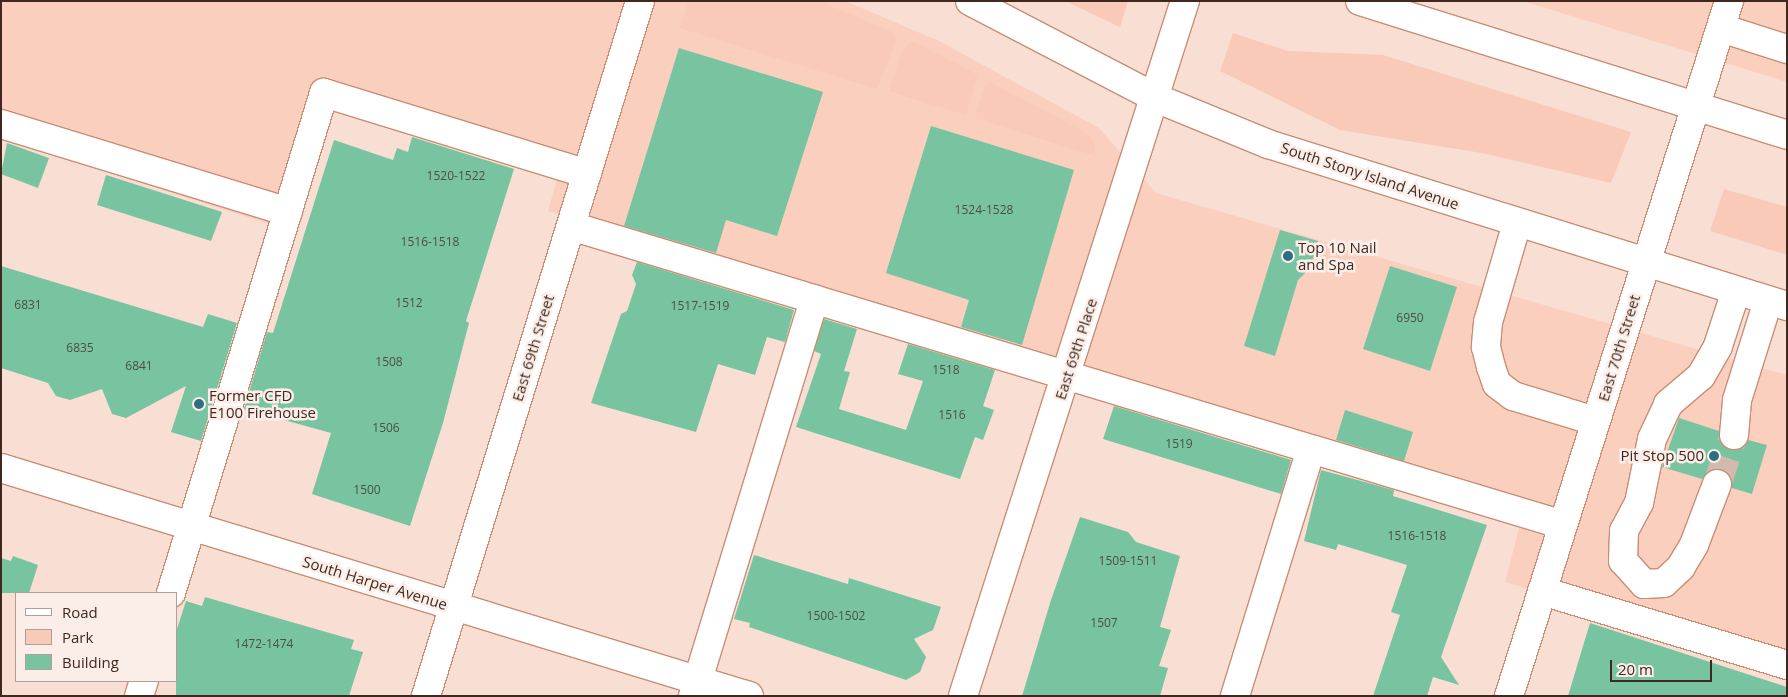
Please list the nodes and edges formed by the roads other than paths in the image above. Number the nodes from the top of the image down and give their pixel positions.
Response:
1 (640, 1) edge
2 (970, 1) edge
3 (1185, 1) edge
4 (1360, 1) edge
5 (1729, 1) edge
6 (1721, 28) junction
7 (1787, 49) edge
8 (1156, 98) junction
9 (1694, 107) junction
10 (1, 124) edge
11 (1787, 135) edge
12 (587, 174) junction
13 (288, 212) junction
14 (1517, 222) junction
15 (571, 226) junction
16 (1645, 263) junction
17 (1736, 291) junction
18 (814, 298) junction
19 (1778, 304) edge
20 (1068, 375) junction
21 (1596, 422) junction
22 (1734, 435) tunnel mouth
23 (1311, 449) junction
24 (1, 468) edge
25 (1718, 484) tunnel mouth
26 (1563, 525) junction
27 (192, 526) junction
28 (1542, 590) junction
29 (171, 592) edge
30 (454, 607) junction
31 (1787, 665) edge
32 (144, 682) edge
33 (696, 688) edge
34 (139, 696) edge
35 (426, 696) edge
36 (749, 696) edge
37 (963, 696) edge
38 (1235, 696) edge
39 (1509, 696) edge

1 - 12 main road, East 69th Street
2 - 8 main road, South Stony Island Avenue
3 - 8 main road, East 69th Place
4 - 9 main road
5 - 6 main road, East 70th Street
6 - 7 main road
6 - 9 main road, East 70th Street
8 - 14 main road, South Stony Island Avenue
8 - 20 main road, East 69th Place
9 - 11 main road
9 - 16 main road, East 70th Street
10 - 13 main road
12 - 13 main road
12 - 15 main road, East 69th Street
13 - 27 main road
14 - 16 main road, South Stony Island Avenue
14 - 21 main road
15 - 18 main road
15 - 30 main road, East 69th Street
16 - 17 main road, South Stony Island Avenue
16 - 21 main road, East 70th Street
17 - 19 main road, South Stony Island Avenue
17 - 25 main road
18 - 20 main road
18 - 33 main road
19 - 22 main road
20 - 23 main road
20 - 37 main road, East 69th Place
21 - 26 main road, East 70th Street
23 - 26 main road
23 - 38 main road
24 - 27 main road, South Harper Avenue
26 - 28 main road, East 70th Street
27 - 29 main road
27 - 30 main road, South Harper Avenue
28 - 31 main road
28 - 39 main road, East 70th Street
30 - 33 main road, South Harper Avenue
30 - 35 main road, East 69th Street
32 - 34 main road
33 - 36 main road, South Harper Avenue

